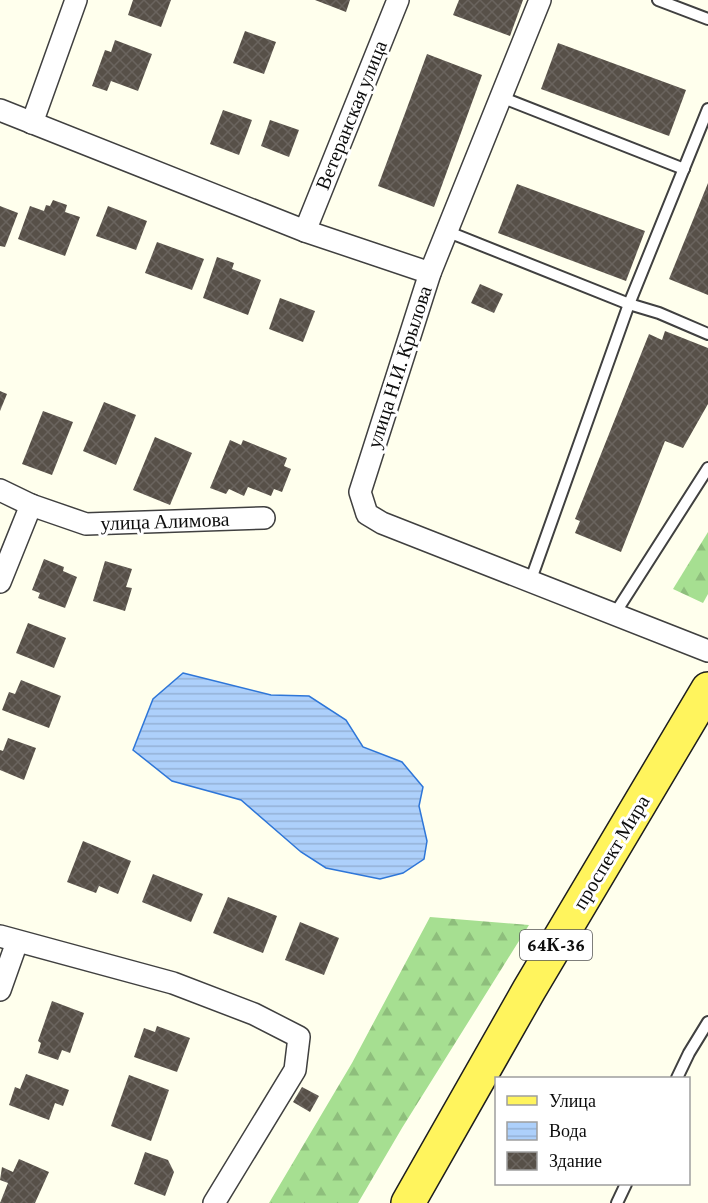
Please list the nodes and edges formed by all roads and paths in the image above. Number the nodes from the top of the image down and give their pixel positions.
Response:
1 (76, 0) edge
2 (398, 0) edge
3 (540, 0) edge
4 (658, 0) edge
5 (708, 19) edge
6 (501, 97) junction
7 (708, 109) edge
8 (0, 110) edge
9 (32, 123) junction
10 (684, 169) junction
11 (304, 231) junction
12 (446, 231) junction
13 (430, 273) junction
14 (629, 304) junction
15 (708, 334) edge
16 (708, 468) edge
17 (0, 490) edge
18 (31, 505) junction
19 (264, 518) dead end
20 (0, 582) edge
21 (530, 582) junction
22 (614, 615) junction
23 (708, 651) edge
24 (708, 689) edge
25 (9, 939) edge
26 (0, 990) edge
27 (708, 1022) edge
28 (677, 1077) edge
29 (626, 1185) edge
30 (214, 1203) edge
31 (408, 1203) edge
32 (617, 1203) edge

1 - 9 street
2 - 11 street, Ветеранская улица
3 - 6 street
4 - 5 lane
6 - 10 lane
6 - 12 street
7 - 10 lane
8 - 9 street, улица Н.И. Крылова
9 - 11 street, улица Н.И. Крылова
10 - 14 lane
11 - 13 street, улица Н.И. Крылова
12 - 13 street
12 - 14 lane
13 - 21 street, улица Н.И. Крылова
14 - 15 lane
14 - 21 lane
16 - 22 lane
17 - 18 street, улица Алимова
18 - 19 street, улица Алимова
18 - 20 street
21 - 22 street, улица Н.И. Крылова
22 - 23 street, улица Н.И. Крылова
24 - 31 main road, проспект Мира / 64К-36
25 - 26 street
25 - 30 street
27 - 28 lane
29 - 32 lane

